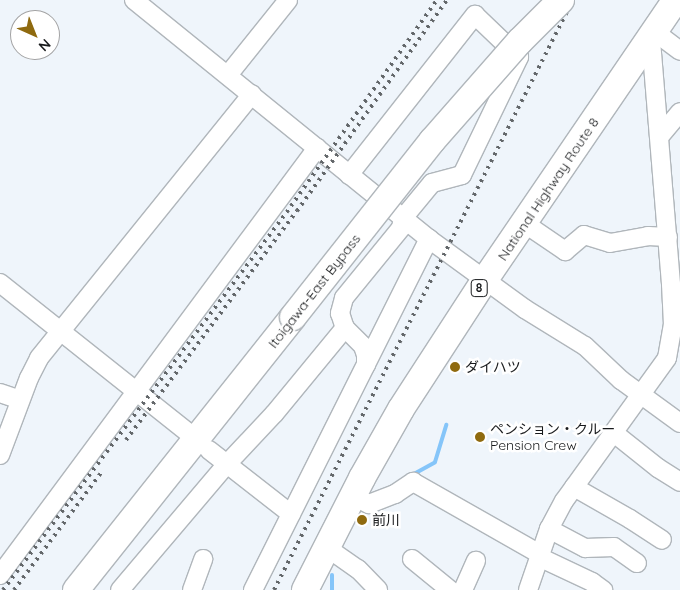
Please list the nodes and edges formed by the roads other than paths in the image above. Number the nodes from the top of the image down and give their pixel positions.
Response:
1 (134, 0) edge
2 (288, 0) edge
3 (562, 0) edge
4 (663, 17) edge
5 (680, 51) edge
6 (228, 75) junction
7 (252, 94) junction
8 (680, 112) edge
9 (660, 136) junction
10 (317, 148) junction
11 (348, 175) junction
12 (403, 218) junction
13 (524, 223) junction
14 (672, 235) edge
15 (429, 239) junction
16 (484, 281) junction
17 (0, 283) edge
18 (676, 284) edge
19 (345, 328) junction
20 (62, 332) junction
21 (366, 365) junction
22 (137, 392) junction
23 (0, 393) edge
24 (642, 396) junction
25 (20, 400) junction
26 (680, 423) edge
27 (186, 431) dead end
28 (614, 433) junction
29 (209, 450) dead end
30 (0, 455) edge
31 (227, 464) junction
32 (680, 482) edge
33 (574, 487) junction
34 (353, 496) junction
35 (291, 514) junction
36 (549, 529) junction
37 (662, 540) dead end
38 (326, 547) junction
39 (539, 556) junction
40 (203, 559) dead end
41 (412, 559) dead end
42 (476, 561) dead end
43 (637, 563) dead end
44 (0, 575) edge
45 (76, 590) edge
46 (120, 590) edge
47 (192, 590) edge
48 (253, 590) edge
49 (305, 590) edge
50 (378, 590) edge
51 (450, 590) edge
52 (463, 590) edge
53 (528, 590) edge
54 (603, 590) edge

1 - 6 street
2 - 6 street
3 - 45 highway, Itoigawa-East Bypass, bridge
4 - 5 street
4 - 9 street
4 - 13 highway, National Highway Route 8 / 8
6 - 7 street
7 - 10 street
7 - 20 street
8 - 9 street
9 - 14 street
10 - 11 street
10 - 22 street
11 - 12 street
11 - 12 street
12 - 15 street
12 - 19 street
13 - 14 street
13 - 16 highway, National Highway Route 8 / 8
14 - 18 street
15 - 16 street
15 - 21 street
16 - 24 street
16 - 34 highway, National Highway Route 8 / 8
17 - 20 street
18 - 24 street
19 - 21 street
19 - 31 street
20 - 22 street
20 - 25 street
21 - 35 street
22 - 27 street
22 - 44 street
23 - 25 street
24 - 26 street
24 - 28 street
25 - 30 street
28 - 32 street
28 - 33 street
29 - 31 street
31 - 35 street
31 - 46 street
33 - 36 street
33 - 37 street
34 - 38 highway, National Highway Route 8 / 8
34 - 39 street
35 - 48 street
36 - 39 street
36 - 43 street
38 - 49 highway, National Highway Route 8 / 8
38 - 50 street
39 - 53 street
39 - 54 street
40 - 47 street
41 - 51 street
42 - 52 street

